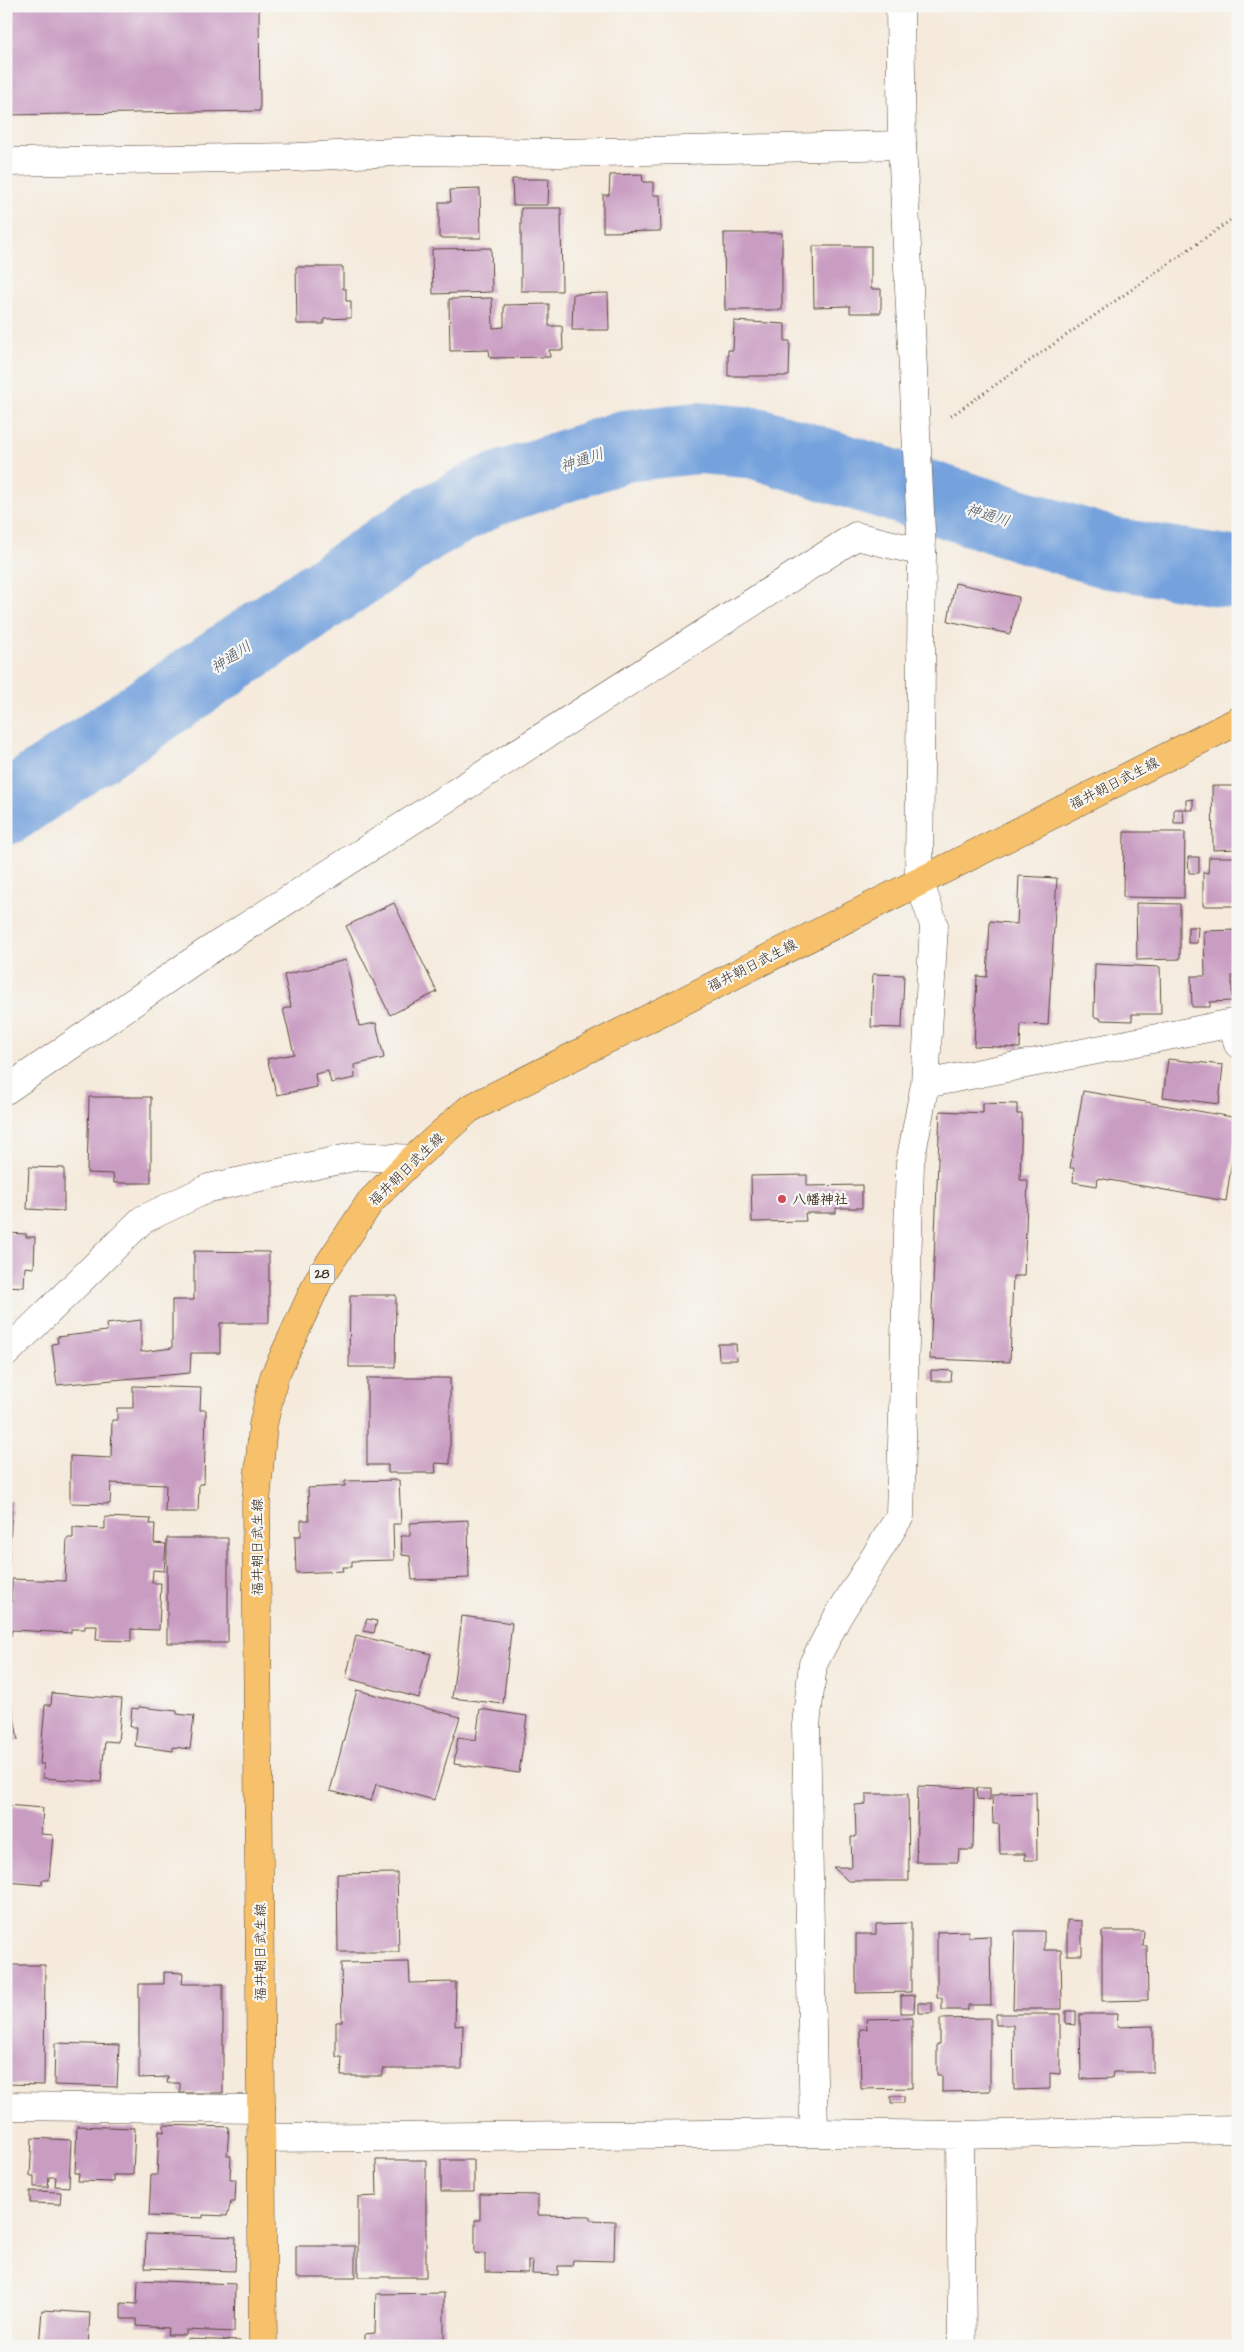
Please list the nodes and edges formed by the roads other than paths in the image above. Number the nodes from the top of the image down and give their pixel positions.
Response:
1 (900, 6) edge
2 (902, 145) junction
3 (6, 162) edge
4 (922, 552) junction
5 (1238, 720) edge
6 (919, 880) junction
7 (1238, 1044) edge
8 (925, 1084) junction
9 (6, 1090) edge
10 (413, 1159) junction
11 (6, 1352) edge
12 (6, 2106) edge
13 (261, 2109) junction
14 (1238, 2129) edge
15 (814, 2133) junction
16 (960, 2135) junction
17 (261, 2138) junction
18 (263, 2346) edge
19 (962, 2346) edge

1 - 2 street
2 - 3 street
2 - 4 street
4 - 6 street
4 - 9 street
5 - 6 main road, 福井朝日武生線 / 28
6 - 8 street
6 - 10 main road, 福井朝日武生線 / 28
7 - 8 street
8 - 15 street
10 - 11 street
10 - 13 main road, 福井朝日武生線 / 28
12 - 13 street
13 - 17 main road, 福井朝日武生線 / 28
14 - 16 street
15 - 16 street
15 - 17 street
16 - 19 street
17 - 18 main road, 福井朝日武生線 / 28

